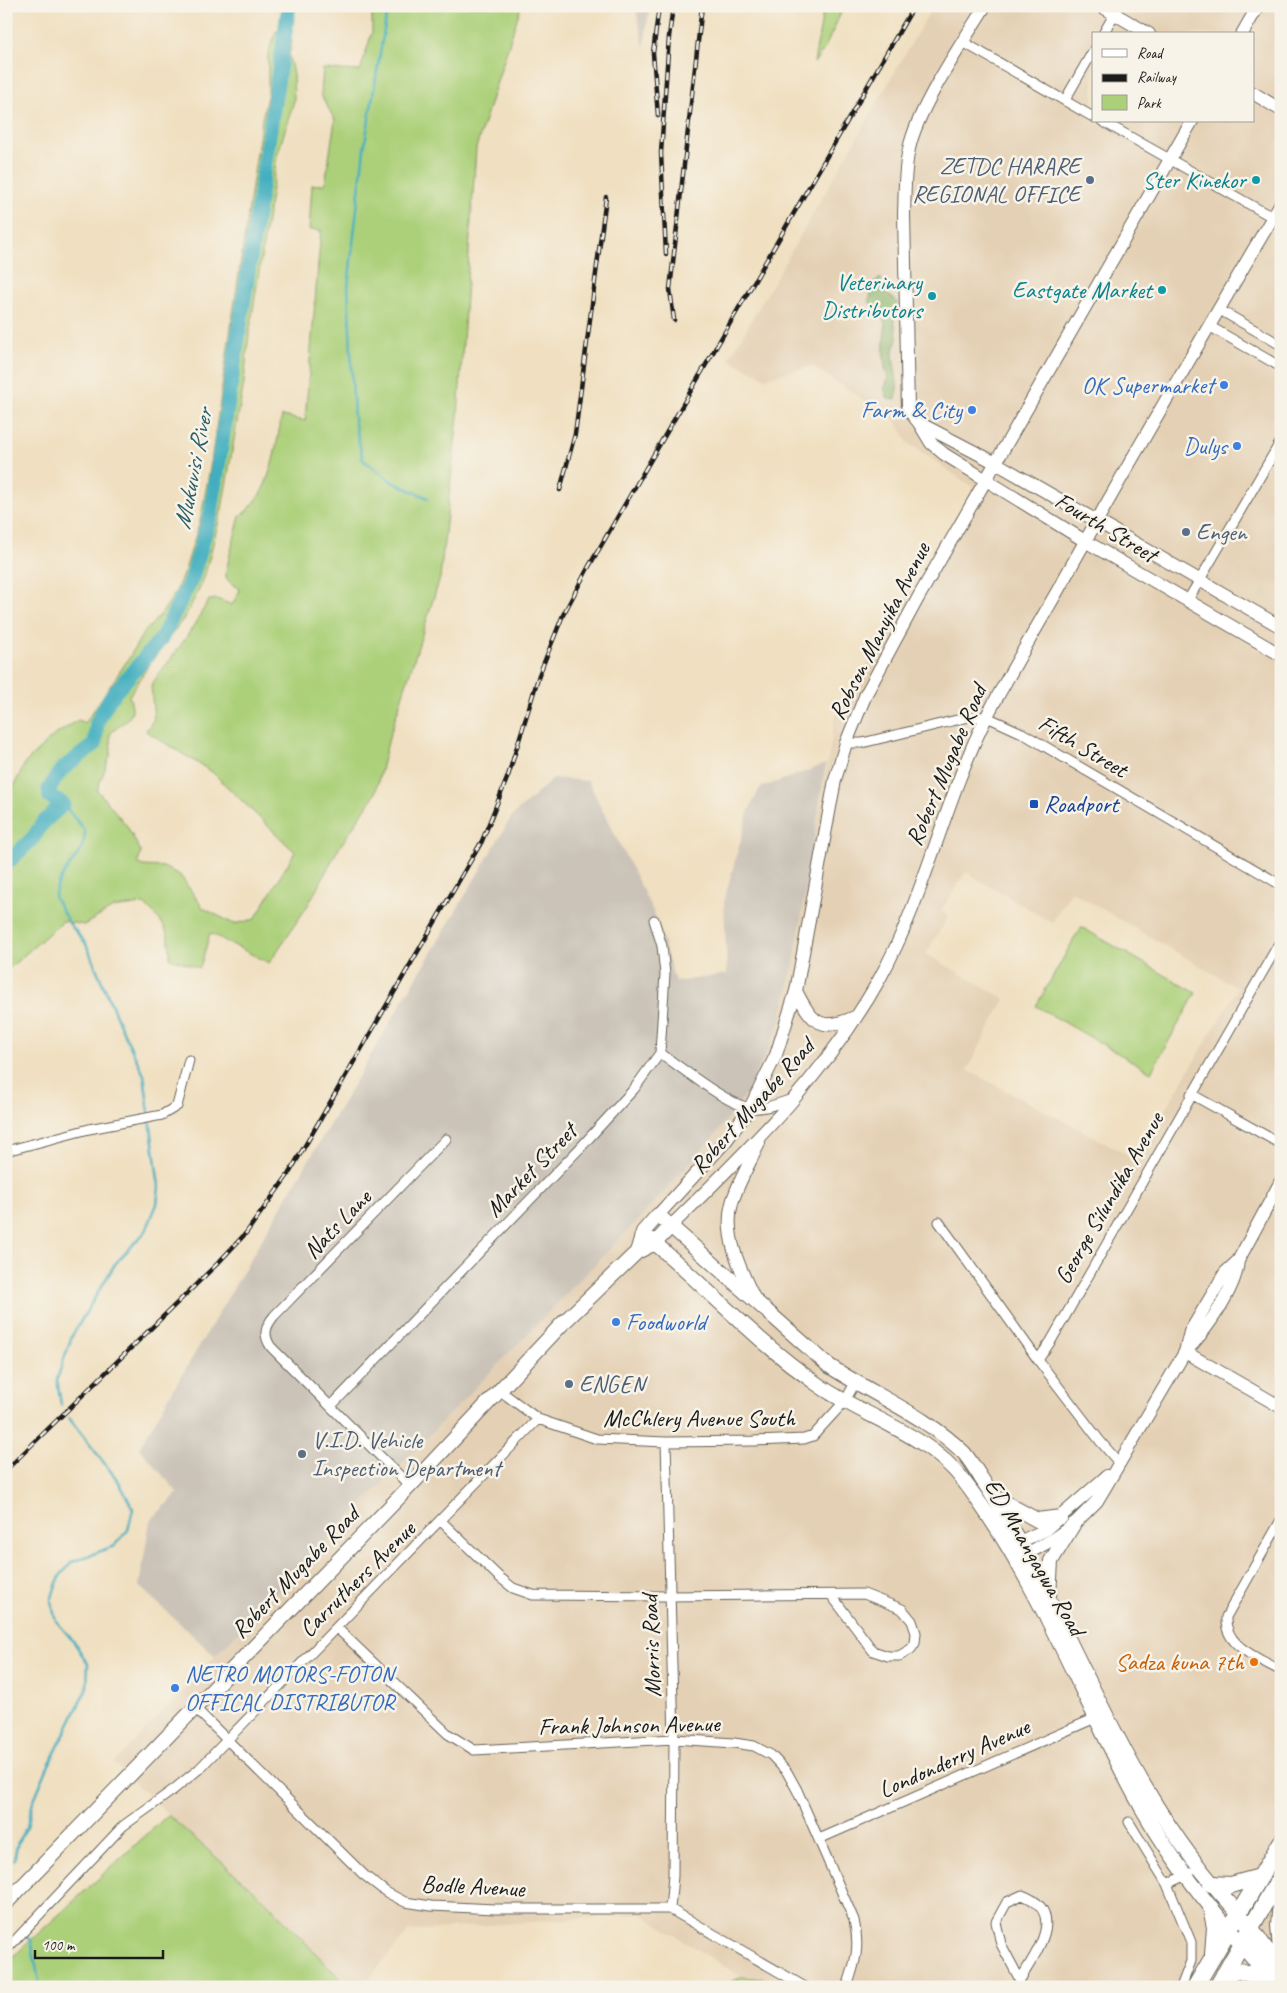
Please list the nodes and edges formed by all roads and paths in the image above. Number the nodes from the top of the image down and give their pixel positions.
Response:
1 (985, 6) edge
2 (1101, 6) edge
3 (1258, 6) edge
4 (1117, 10) edge
5 (1104, 32) edge
6 (1146, 32) edge
7 (1243, 32) edge
8 (963, 42) junction
9 (1092, 53) edge
10 (1254, 95) edge
11 (1065, 100) junction
12 (1281, 110) edge
13 (1092, 115) edge
14 (1104, 122) edge
15 (1191, 122) edge
16 (1171, 159) junction
17 (1281, 203) edge
18 (1272, 217) junction
19 (1218, 309) junction
20 (1209, 326) junction
21 (1281, 345) edge
22 (1281, 367) edge
23 (919, 423) junction
24 (1281, 441) edge
25 (996, 463) junction
26 (986, 479) junction
27 (1095, 521) junction
28 (1085, 541) junction
29 (1199, 579) junction
30 (1188, 600) junction
31 (1281, 627) edge
32 (1281, 655) edge
33 (987, 718) junction
34 (846, 743) junction
35 (1281, 885) edge
36 (654, 920) dead end
37 (1281, 940) edge
38 (796, 991) junction
39 (857, 1016) junction
40 (660, 1053) junction
41 (189, 1060) dead end
42 (1191, 1094) junction
43 (793, 1098) junction
44 (750, 1108) junction
45 (762, 1136) junction
46 (446, 1139) dead end
47 (1281, 1144) edge
48 (6, 1151) edge
49 (1281, 1181) edge
50 (658, 1216) junction
51 (939, 1222) dead end
52 (671, 1226) junction
53 (643, 1232) junction
54 (655, 1243) junction
55 (637, 1252) junction
56 (755, 1301) junction
57 (1185, 1352) junction
58 (1038, 1360) junction
59 (855, 1383) junction
60 (499, 1390) junction
61 (845, 1401) junction
62 (331, 1406) junction
63 (1281, 1407) edge
64 (538, 1419) junction
65 (666, 1442) junction
66 (1120, 1464) junction
67 (410, 1486) junction
68 (994, 1497) junction
69 (1061, 1517) junction
70 (1281, 1520) edge
71 (441, 1521) junction
72 (1072, 1525) junction
73 (1013, 1545) junction
74 (1020, 1557) junction
75 (669, 1596) junction
76 (832, 1596) junction
77 (1049, 1600) junction
78 (337, 1628) junction
79 (1281, 1671) edge
80 (195, 1708) junction
81 (1100, 1716) junction
82 (226, 1739) junction
83 (674, 1739) junction
84 (1129, 1822) dead end
85 (819, 1839) junction
86 (1281, 1842) edge
87 (1199, 1867) junction
88 (1186, 1875) junction
89 (1281, 1875) edge
90 (1260, 1877) junction
91 (1168, 1884) junction
92 (1211, 1884) junction
93 (1281, 1902) edge
94 (6, 1903) edge
95 (1211, 1908) junction
96 (670, 1909) junction
97 (1238, 1912) junction
98 (1252, 1927) junction
99 (1229, 1929) junction
100 (1243, 1943) junction
101 (6, 1950) edge
102 (1281, 1951) edge
103 (1212, 1958) junction
104 (1221, 1980) edge
105 (1274, 1980) edge
106 (1018, 1983) edge
107 (805, 1987) edge
108 (847, 1987) edge
109 (1181, 1987) edge
110 (1195, 1987) edge

1 - 8 main road, Fourth Street
2 - 4 main road
3 - 7 main road
4 - 5 street
4 - 6 main road
8 - 11 street
8 - 23 main road, Fourth Street
9 - 11 street
10 - 12 main road
11 - 13 street
14 - 16 street
15 - 16 main road, Robson Manyika Avenue
16 - 18 street
16 - 25 main road, Robson Manyika Avenue
17 - 18 main road, Robert Mugabe Road
18 - 19 main road, Robert Mugabe Road
19 - 20 main road, Robert Mugabe Road
19 - 21 street
20 - 22 street
20 - 27 main road, Robert Mugabe Road
23 - 25 main road
23 - 26 main road, Fourth Street
24 - 29 street
25 - 26 main road, Robson Manyika Avenue
25 - 27 main road
26 - 28 main road, Fourth Street
26 - 34 main road, Robson Manyika Avenue
27 - 28 main road, Robert Mugabe Road
27 - 29 main road
28 - 30 main road, Fourth Street
28 - 33 main road, Robert Mugabe Road
29 - 30 street
29 - 31 main road
30 - 32 main road, Fourth Street
33 - 34 street, Fifth Street
33 - 35 street, Fifth Street
33 - 39 main road, Robert Mugabe Road
34 - 38 main road, Robson Manyika Avenue
36 - 40 street
37 - 42 street, George Silundika Avenue
38 - 39 main road
38 - 44 main road, Robson Manyika Avenue
39 - 43 main road, Robert Mugabe Road
40 - 44 street
40 - 62 street, Market Street
41 - 48 street
42 - 47 street
42 - 58 street, George Silundika Avenue
43 - 44 street
43 - 45 main road, Robert Mugabe Road
44 - 50 main road, Robson Manyika Avenue
45 - 52 main road, Robert Mugabe Road
45 - 56 main road
46 - 62 street, Nats Lane
49 - 57 main road
50 - 52 main road, ED Mnangagwa Road
50 - 53 main road, Robson Manyika Avenue
51 - 58 street
52 - 54 main road, Robert Mugabe Road
52 - 56 main road, ED Mnangagwa Road
53 - 54 main road, ED Mnangagwa Road
53 - 55 main road, Robert Mugabe Road
54 - 55 main road, Robert Mugabe Road
54 - 61 main road, ED Mnangagwa Road
55 - 60 main road, Robert Mugabe Road
56 - 59 main road, ED Mnangagwa Road
57 - 63 main road
57 - 66 main road
58 - 66 street
59 - 61 street, McChlery Avenue South
59 - 68 main road, ED Mnangagwa Road
60 - 64 street, McChlery Avenue South
60 - 67 main road, Robert Mugabe Road
61 - 65 street, McChlery Avenue South
61 - 73 main road, ED Mnangagwa Road
62 - 67 street
64 - 65 street, McChlery Avenue South
64 - 71 street, Carruthers Avenue
65 - 75 street, Morris Road
66 - 69 main road
66 - 72 main road
67 - 80 main road, Robert Mugabe Road
68 - 69 main road
68 - 73 main road, ED Mnangagwa Road
69 - 73 main road
70 - 79 street
71 - 75 street
71 - 78 street, Carruthers Avenue
72 - 74 main road
72 - 77 main road
73 - 74 main road, ED Mnangagwa Road
74 - 77 main road, ED Mnangagwa Road
74 - 81 main road, ED Mnangagwa Road
75 - 76 street
75 - 83 street, Morris Road
76 - 76 street
77 - 81 main road, ED Mnangagwa Road
78 - 82 street, Carruthers Avenue
78 - 83 street, Frank Johnson Avenue
80 - 82 street, Bodle Avenue
80 - 94 main road, Robert Mugabe Road
81 - 85 street, Londonderry Avenue
81 - 87 main road, ED Mnangagwa Road
81 - 88 main road, ED Mnangagwa Road
82 - 96 street, Bodle Avenue
82 - 101 street, Carruthers Avenue
83 - 85 street, Frank Johnson Avenue
83 - 96 street, Morris Road
84 - 91 street
85 - 108 street, Frank Johnson Avenue
86 - 90 highway
87 - 88 street
87 - 92 main road, ED Mnangagwa Road
88 - 91 street
88 - 95 main road, ED Mnangagwa Road
89 - 98 highway
90 - 92 highway
90 - 97 highway
91 - 109 street
92 - 97 main road, ED Mnangagwa Road
93 - 102 highway
95 - 99 main road, ED Mnangagwa Road
95 - 103 highway
96 - 107 street
97 - 98 highway, ED Mnangagwa Road
97 - 99 highway
98 - 100 highway
98 - 105 highway, ED Mnangagwa Road
99 - 100 highway, ED Mnangagwa Road
99 - 103 highway
100 - 104 highway
100 - 105 highway, ED Mnangagwa Road
103 - 110 highway
104 - 105 highway
106 - 106 street

